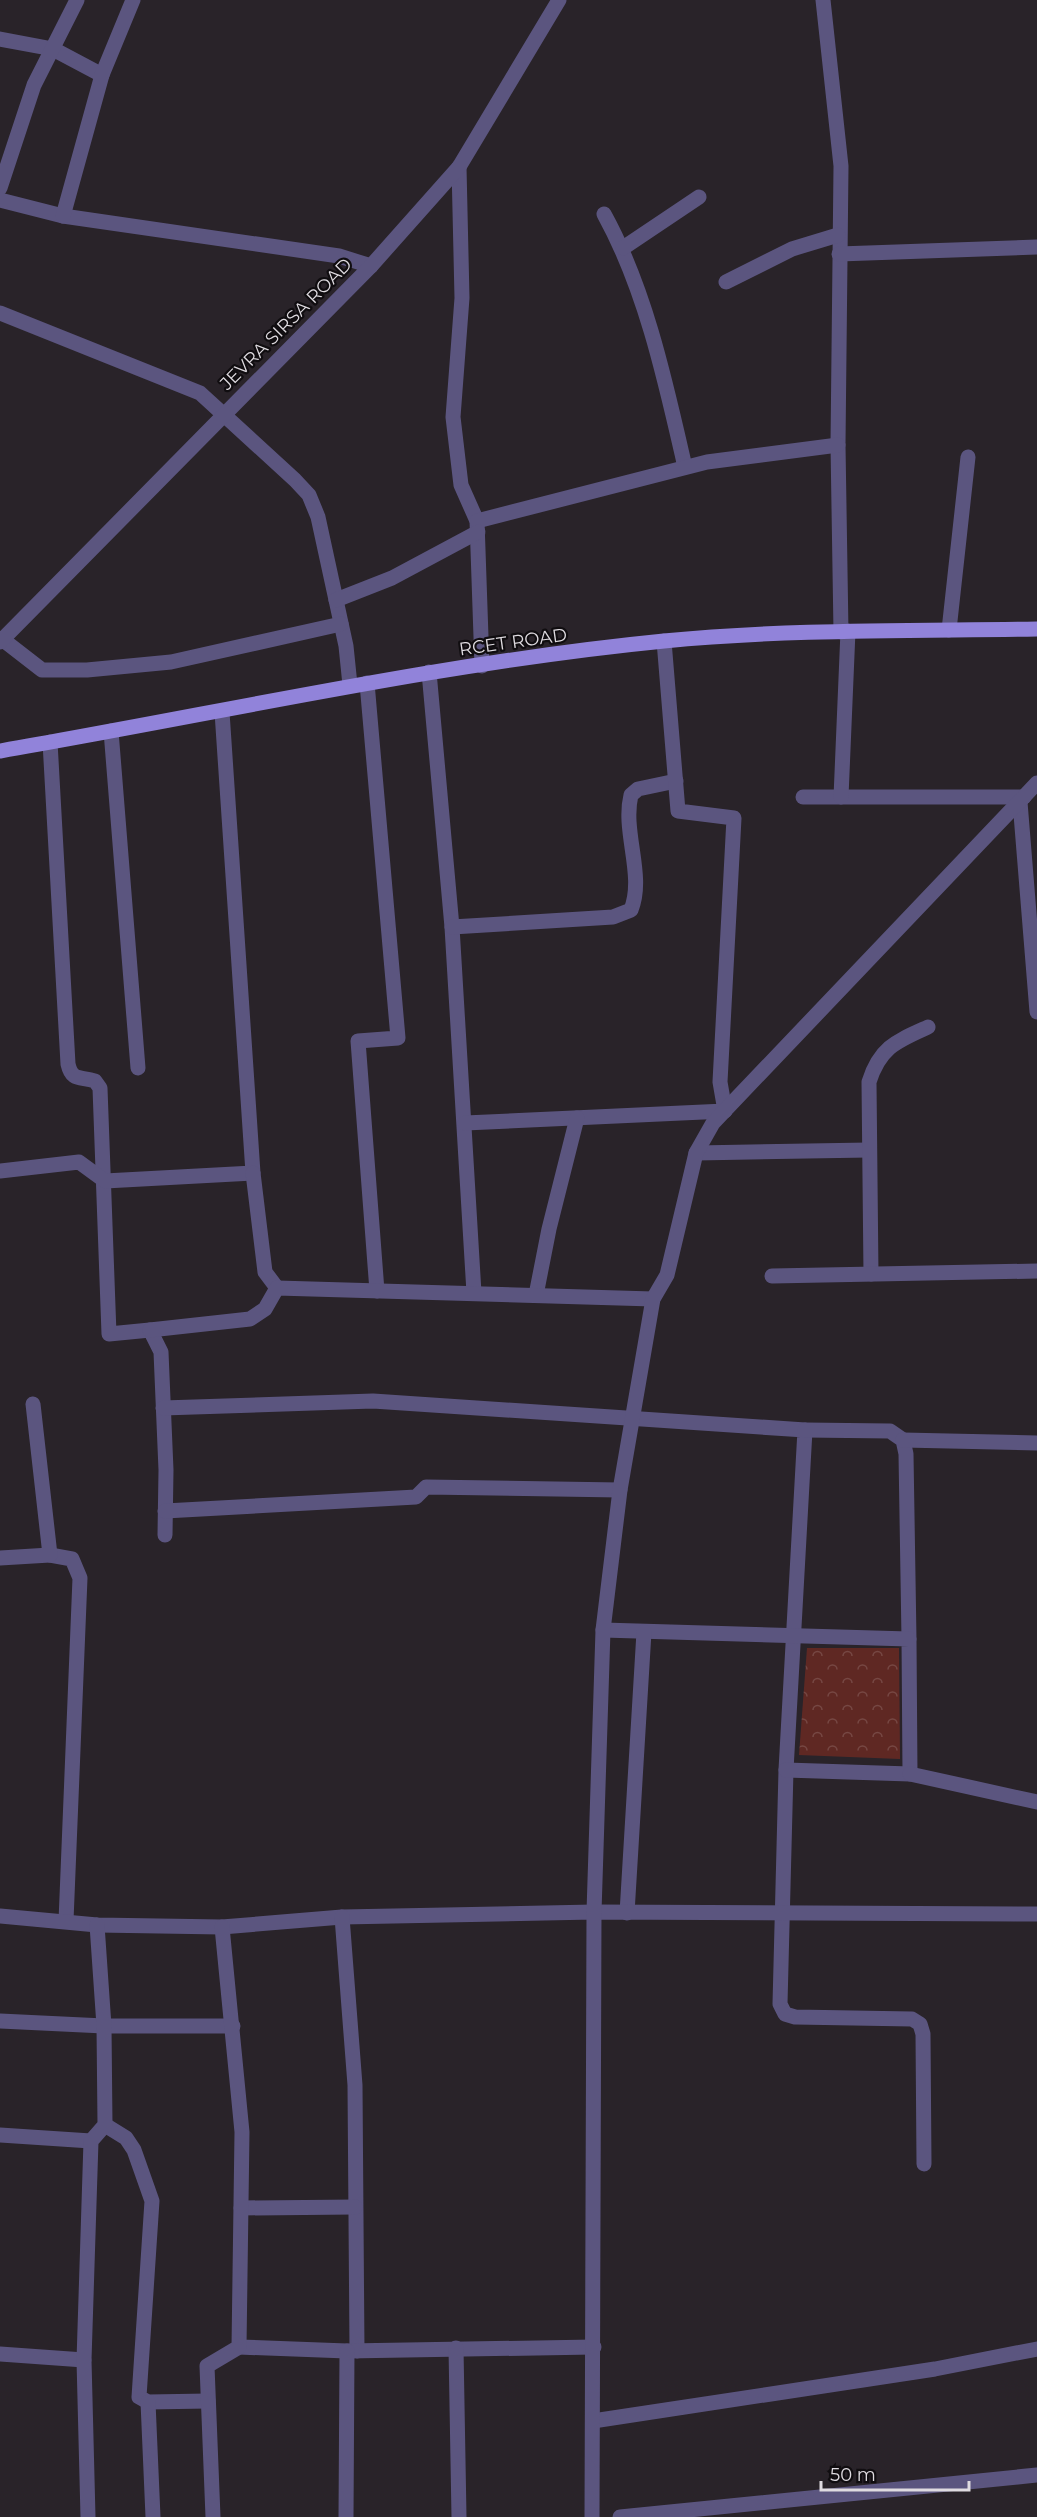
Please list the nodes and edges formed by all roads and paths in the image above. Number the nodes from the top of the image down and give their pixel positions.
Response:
1 (77, 0) edge
2 (133, 0) edge
3 (559, 0) edge
4 (823, 0) edge
5 (0, 39) edge
6 (53, 49) junction
7 (102, 75) junction
8 (459, 167) junction
9 (0, 189) edge
10 (699, 197) dead end
11 (0, 201) edge
12 (604, 214) dead end
13 (63, 216) junction
14 (838, 235) junction
15 (1037, 247) edge
16 (623, 248) junction
17 (839, 255) junction
18 (371, 266) junction
19 (726, 282) dead end
20 (0, 313) edge
21 (224, 414) junction
22 (838, 444) junction
23 (968, 457) dead end
24 (685, 467) junction
25 (477, 526) junction
26 (336, 600) junction
27 (341, 624) junction
28 (1037, 629) edge
29 (949, 630) junction
30 (844, 632) junction
31 (1, 641) edge
32 (664, 641) junction
33 (482, 666) junction
34 (429, 672) junction
35 (367, 683) junction
36 (350, 685) junction
37 (222, 712) junction
38 (111, 730) junction
39 (50, 742) junction
40 (0, 751) edge
41 (676, 781) junction
42 (1037, 783) edge
43 (803, 796) dead end
44 (841, 797) junction
45 (1022, 800) junction
46 (452, 927) junction
47 (1037, 1012) edge
48 (928, 1027) dead end
49 (138, 1068) dead end
50 (725, 1111) junction
51 (577, 1118) junction
52 (465, 1123) junction
53 (869, 1150) junction
54 (696, 1153) junction
55 (0, 1171) edge
56 (253, 1173) junction
57 (105, 1181) junction
58 (1037, 1271) edge
59 (871, 1274) junction
60 (772, 1276) dead end
61 (277, 1288) junction
62 (377, 1291) junction
63 (474, 1293) junction
64 (536, 1295) junction
65 (653, 1299) junction
66 (150, 1330) junction
67 (33, 1404) dead end
68 (163, 1408) junction
69 (633, 1420) junction
70 (805, 1430) junction
71 (903, 1440) junction
72 (1037, 1443) edge
73 (620, 1490) junction
74 (165, 1511) junction
75 (165, 1535) dead end
76 (50, 1555) junction
77 (0, 1558) edge
78 (603, 1630) junction
79 (644, 1632) junction
80 (792, 1638) junction
81 (909, 1639) junction
82 (786, 1770) junction
83 (910, 1774) junction
84 (1037, 1802) edge
85 (594, 1912) junction
86 (627, 1913) junction
87 (781, 1913) junction
88 (1037, 1914) edge
89 (0, 1916) edge
90 (342, 1917) junction
91 (66, 1921) junction
92 (97, 1925) junction
93 (222, 1927) junction
94 (0, 2021) edge
95 (104, 2025) junction
96 (233, 2026) junction
97 (105, 2125) junction
98 (0, 2135) edge
99 (91, 2141) junction
100 (924, 2164) dead end
101 (355, 2207) junction
102 (241, 2208) junction
103 (239, 2347) junction
104 (594, 2347) junction
105 (456, 2348) junction
106 (1037, 2349) edge
107 (352, 2351) junction
108 (0, 2354) edge
109 (84, 2360) junction
110 (208, 2401) junction
111 (148, 2402) junction
112 (593, 2421) junction
113 (1037, 2475) edge
114 (88, 2517) edge
115 (153, 2517) edge
116 (213, 2517) edge
117 (346, 2517) edge
118 (459, 2517) edge
119 (592, 2517) edge
120 (620, 2517) edge

1 - 6 street
2 - 7 street
3 - 8 street, JEVRA SIRSA ROAD
4 - 14 street
5 - 6 street
6 - 7 street
6 - 9 street
7 - 13 street
8 - 18 street, JEVRA SIRSA ROAD
8 - 25 street
10 - 16 street
11 - 13 street
12 - 16 street
13 - 18 street
14 - 17 street
14 - 19 street
15 - 17 street
16 - 24 street
17 - 22 street
18 - 21 street, JEVRA SIRSA ROAD
20 - 21 street
21 - 26 street
21 - 31 street, JEVRA SIRSA ROAD
22 - 24 street
22 - 30 street
23 - 29 street
24 - 25 street
25 - 26 street
25 - 33 street
26 - 27 street
27 - 31 street
27 - 36 street
28 - 29 main road, RCET ROAD
29 - 30 main road, RCET ROAD
30 - 32 main road, RCET ROAD
30 - 44 street
32 - 33 main road, RCET ROAD
32 - 41 street
33 - 34 main road, RCET ROAD
34 - 35 main road, RCET ROAD
34 - 46 street
35 - 36 main road, RCET ROAD
35 - 62 street
36 - 37 main road, RCET ROAD
37 - 38 main road, RCET ROAD
37 - 56 street
38 - 39 main road, RCET ROAD
38 - 49 street
39 - 40 main road, RCET ROAD
39 - 57 street
41 - 46 street
41 - 50 street
42 - 45 street
43 - 44 street
44 - 45 street
45 - 47 street
45 - 50 street
46 - 52 street
48 - 53 street
50 - 51 street
50 - 54 street
51 - 52 street
51 - 64 street
52 - 63 street
53 - 54 street
53 - 59 street
54 - 65 street
55 - 57 street
56 - 57 street
56 - 61 street
57 - 66 street
58 - 59 street
59 - 60 street
61 - 62 street
61 - 66 street
62 - 63 street
63 - 64 street
64 - 65 street
65 - 69 street
66 - 68 street
67 - 76 street
68 - 69 street
68 - 74 street
69 - 70 street
69 - 73 street
70 - 71 street
70 - 80 street
71 - 72 street
71 - 81 street
73 - 74 street
73 - 78 street
74 - 75 street
76 - 77 street
76 - 91 street
78 - 79 street
78 - 85 street
79 - 80 street
79 - 86 street
80 - 81 street
80 - 82 street
81 - 83 street
82 - 83 street
82 - 87 street
83 - 84 street
85 - 86 street
85 - 90 street
85 - 104 street
86 - 87 street
87 - 88 street
87 - 100 street
89 - 91 street
90 - 93 street
90 - 101 street
91 - 92 street
92 - 93 street
92 - 95 street
93 - 96 street
94 - 95 street
95 - 96 street
95 - 97 street
96 - 102 street
97 - 99 street
97 - 111 street
98 - 99 street
99 - 109 street
101 - 102 street
101 - 107 street
102 - 103 street
103 - 107 street
103 - 110 street
104 - 105 street
104 - 112 street
105 - 107 street
105 - 118 street
106 - 112 street
107 - 117 street
108 - 109 street
109 - 114 street
110 - 111 street
110 - 116 street
111 - 115 street
112 - 119 street
113 - 120 street

